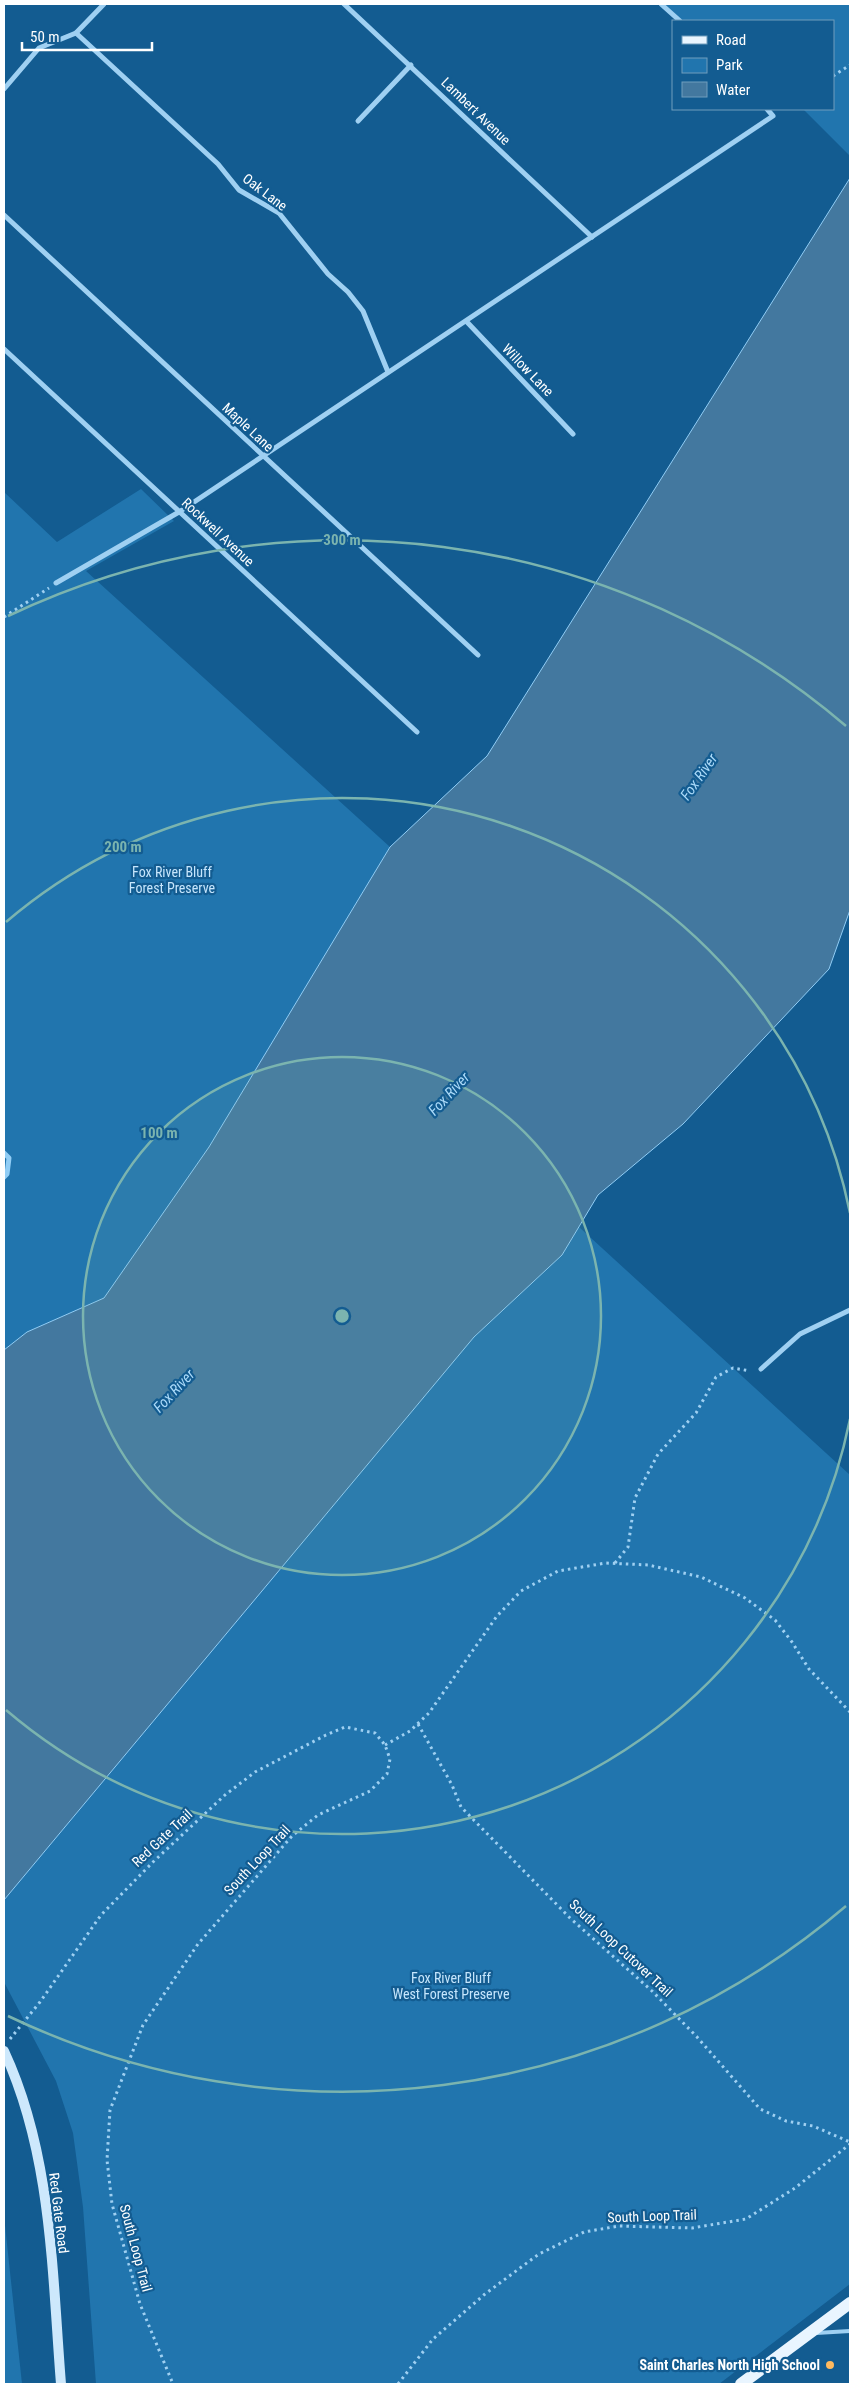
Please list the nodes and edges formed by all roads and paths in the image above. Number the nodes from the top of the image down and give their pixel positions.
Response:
1 (104, 4) edge
2 (344, 4) edge
3 (661, 4) edge
4 (679, 20) edge
5 (76, 33) junction
6 (411, 65) junction
7 (850, 65) edge
8 (834, 75) edge
9 (4, 89) edge
10 (767, 110) edge
11 (358, 122) dead end
12 (4, 215) edge
13 (592, 237) junction
14 (466, 322) junction
15 (4, 349) edge
16 (388, 372) junction
17 (573, 434) dead end
18 (263, 457) junction
19 (179, 512) junction
20 (56, 583) joint
21 (4, 617) edge
22 (478, 655) dead end
23 (417, 732) dead end
24 (850, 1310) edge
25 (761, 1369) joint
26 (615, 1563) junction
27 (850, 1712) edge
28 (418, 1724) junction
29 (385, 1745) junction
30 (5, 2046) edge
31 (850, 2143) edge
32 (850, 2303) edge
33 (850, 2331) edge
34 (809, 2334) junction
35 (60, 2384) edge
36 (173, 2384) edge
37 (398, 2384) edge
38 (742, 2384) edge

1 - 5 street
2 - 6 street, Lambert Avenue
3 - 4 street
5 - 9 street
5 - 16 street, Oak Lane
6 - 11 street
6 - 13 street, Lambert Avenue
7 - 8 path
10 - 13 street
12 - 18 street, Maple Lane
13 - 14 street
14 - 16 street
14 - 17 street, Willow Lane
15 - 19 street, Rockwell Avenue
16 - 18 street
18 - 19 street
18 - 22 street, Maple Lane
19 - 20 street
19 - 23 street, Rockwell Avenue
20 - 21 path
24 - 25 street
25 - 26 path
26 - 27 path
26 - 28 path
28 - 29 path
28 - 31 path, South Loop Cutover Trail
29 - 30 path, Red Gate Trail
29 - 36 path, South Loop Trail
30 - 35 main road, Red Gate Road
31 - 37 path, South Loop Trail
32 - 34 main road
33 - 34 lane
34 - 38 main road

